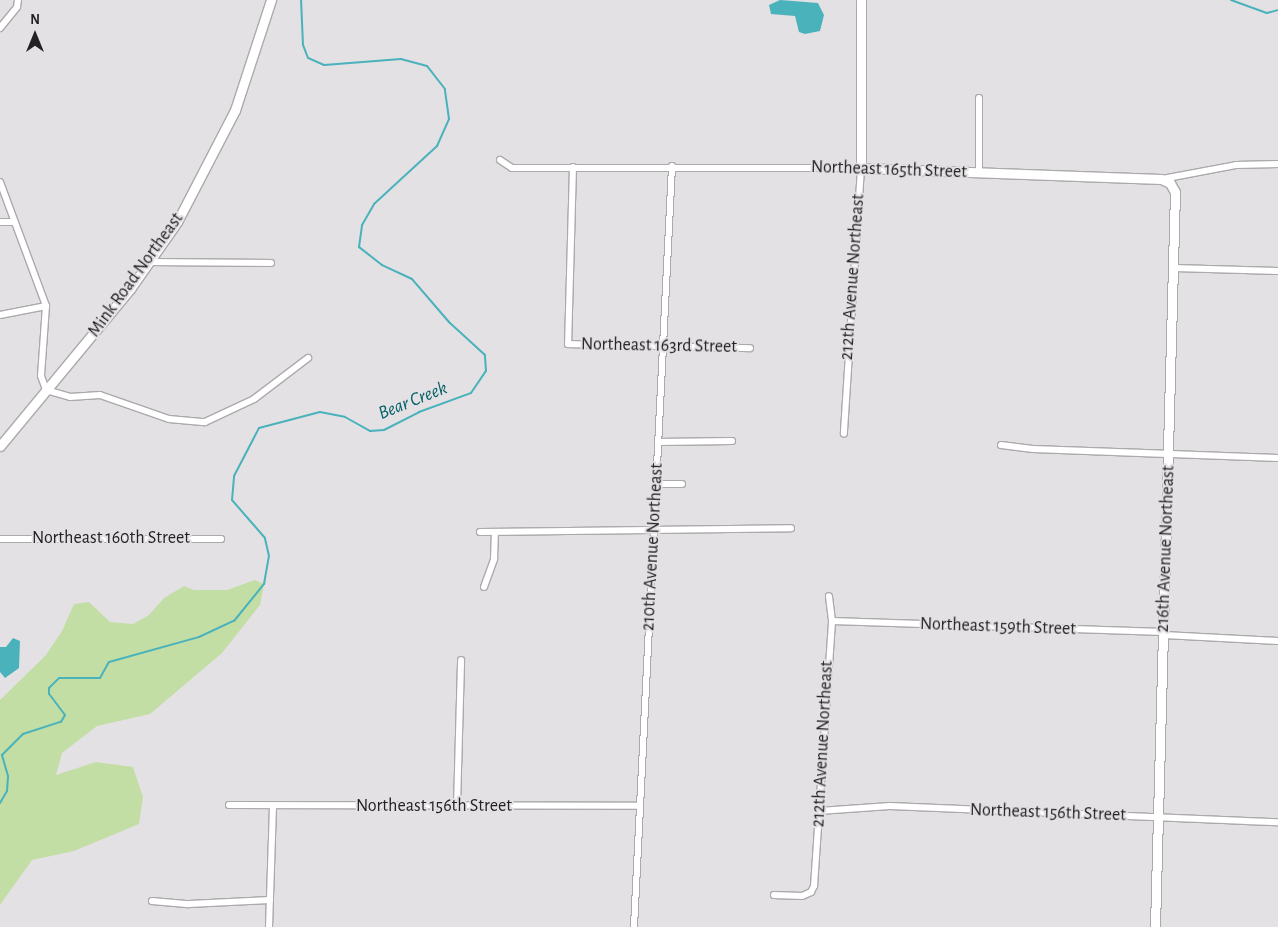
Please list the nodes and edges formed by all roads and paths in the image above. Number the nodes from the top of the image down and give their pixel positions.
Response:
1 (18, 0) edge
2 (270, 0) edge
3 (861, 0) edge
4 (0, 28) edge
5 (979, 98) dead end
6 (500, 160) dead end
7 (1278, 164) edge
8 (672, 166) junction
9 (573, 167) junction
10 (861, 168) junction
11 (979, 172) junction
12 (1161, 179) junction
13 (0, 182) edge
14 (0, 222) edge
15 (13, 222) junction
16 (150, 262) junction
17 (271, 263) dead end
18 (1174, 268) junction
19 (1278, 271) edge
20 (46, 306) junction
21 (0, 315) edge
22 (664, 346) junction
23 (750, 348) dead end
24 (308, 358) dead end
25 (46, 390) junction
26 (844, 434) dead end
27 (732, 441) dead end
28 (658, 442) junction
29 (1001, 445) dead end
30 (0, 446) edge
31 (1168, 454) junction
32 (1278, 458) edge
33 (658, 484) junction
34 (682, 484) dead end
35 (791, 528) dead end
36 (480, 532) dead end
37 (495, 532) junction
38 (654, 532) junction
39 (0, 539) edge
40 (221, 539) dead end
41 (484, 586) dead end
42 (829, 596) dead end
43 (832, 621) junction
44 (1164, 634) junction
45 (1278, 641) edge
46 (461, 660) dead end
47 (229, 805) dead end
48 (274, 806) junction
49 (457, 806) junction
50 (638, 806) junction
51 (819, 811) junction
52 (1159, 818) junction
53 (1278, 822) edge
54 (774, 895) dead end
55 (270, 900) junction
56 (152, 901) dead end
57 (269, 927) edge
58 (634, 927) edge
59 (1155, 927) edge

1 - 4 street
2 - 16 street, Mink Road Northeast
3 - 10 street, 212th Avenue Northeast
5 - 11 street
6 - 9 street, Northeast 165th Street
7 - 12 street, Northeast 165th Street
8 - 9 street, Northeast 165th Street
8 - 10 street, Northeast 165th Street
8 - 22 street, 210th Avenue Northeast
9 - 22 street, Northeast 163rd Street
10 - 11 street, Northeast 165th Street
10 - 26 street, 212th Avenue Northeast
11 - 12 street, Northeast 165th Street
12 - 18 street, 216th Avenue Northeast
13 - 15 street
14 - 15 street
15 - 20 street
16 - 17 street
16 - 25 street, Mink Road Northeast
18 - 19 street
18 - 31 street, 216th Avenue Northeast
20 - 21 street
20 - 25 street
22 - 23 street, Northeast 163rd Street
22 - 28 street, 210th Avenue Northeast
24 - 25 street
25 - 30 street, Mink Road Northeast
27 - 28 street
28 - 33 street, 210th Avenue Northeast
29 - 31 street
31 - 32 street
31 - 44 street, 216th Avenue Northeast
33 - 34 street
33 - 38 street, 210th Avenue Northeast
35 - 38 street
36 - 37 street
37 - 38 street
37 - 41 street
38 - 50 street, 210th Avenue Northeast
39 - 40 street, Northeast 160th Street
42 - 43 street, 212th Avenue Northeast
43 - 44 street, Northeast 159th Street
43 - 51 street, 212th Avenue Northeast
44 - 45 street, Northeast 159th Street
44 - 52 street, 216th Avenue Northeast
46 - 49 street
47 - 48 street, Northeast 156th Street
48 - 49 street, Northeast 156th Street
48 - 55 street
49 - 50 street, Northeast 156th Street
50 - 58 street, 210th Avenue Northeast
51 - 52 street, Northeast 156th Street
51 - 54 street, 212th Avenue Northeast
52 - 53 street, Northeast 156th Street
52 - 59 street, 216th Avenue Northeast
55 - 56 street
55 - 57 street

